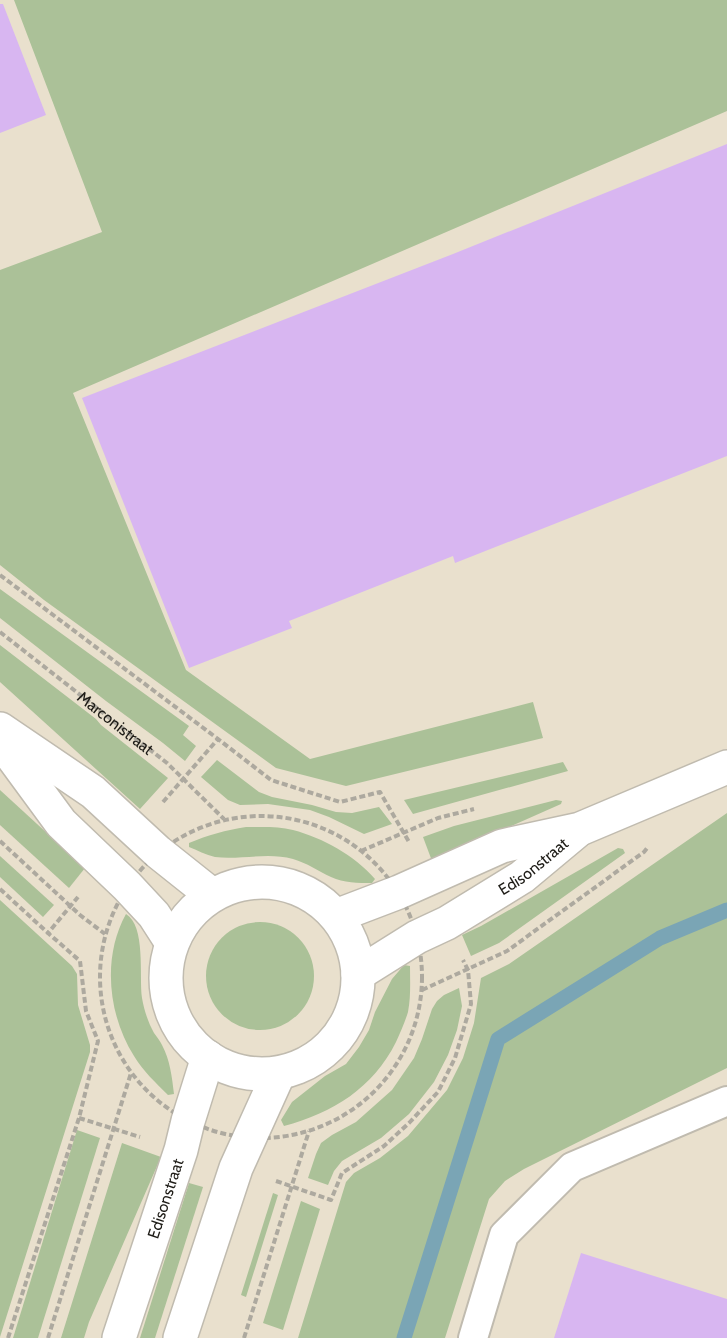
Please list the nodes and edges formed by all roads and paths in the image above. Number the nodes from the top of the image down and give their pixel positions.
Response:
1 (0, 575) edge
2 (0, 632) edge
3 (0, 729) edge
4 (218, 739) junction
5 (0, 740) edge
6 (727, 767) edge
7 (183, 779) junction
8 (225, 819) dead end
9 (580, 829) junction
10 (136, 832) junction
11 (0, 841) edge
12 (652, 843) dead end
13 (105, 866) junction
14 (428, 879) junction
15 (0, 889) edge
16 (212, 895) junction
17 (71, 906) junction
18 (336, 916) junction
19 (447, 923) junction
20 (48, 933) junction
21 (172, 943) junction
22 (468, 970) junction
23 (358, 974) junction
24 (422, 990) dead end
25 (208, 1057) junction
26 (279, 1072) junction
27 (727, 1101) edge
28 (79, 1118) junction
29 (114, 1129) junction
30 (309, 1131) dead end
31 (182, 1150) junction
32 (236, 1168) junction
33 (291, 1187) junction
34 (8, 1338) edge
35 (48, 1338) edge
36 (119, 1338) edge
37 (180, 1338) edge
38 (244, 1338) edge
39 (473, 1338) edge

1 - 4 path
2 - 7 path, Marconistraat
3 - 10 street
4 - 7 path
4 - 14 path
5 - 13 street
6 - 9 street, Edisonstraat
7 - 8 path, Marconistraat
7 - 10 path
9 - 14 street, Edisonstraat
9 - 19 street, Edisonstraat
10 - 16 street
11 - 17 path
12 - 22 path
13 - 17 path
13 - 21 street
14 - 18 street, Edisonstraat
15 - 20 path
16 - 18 street
16 - 21 street
17 - 20 path
17 - 29 path
18 - 23 street
19 - 22 path
19 - 23 street, Edisonstraat
20 - 28 path
21 - 25 street
22 - 24 path
22 - 33 path
23 - 26 street
25 - 26 street
25 - 31 street, Edisonstraat
26 - 32 street
27 - 39 lane
28 - 29 path
28 - 34 path
29 - 31 path
29 - 35 path
30 - 33 path
31 - 36 street, Edisonstraat
32 - 33 path
32 - 37 street
33 - 38 path

